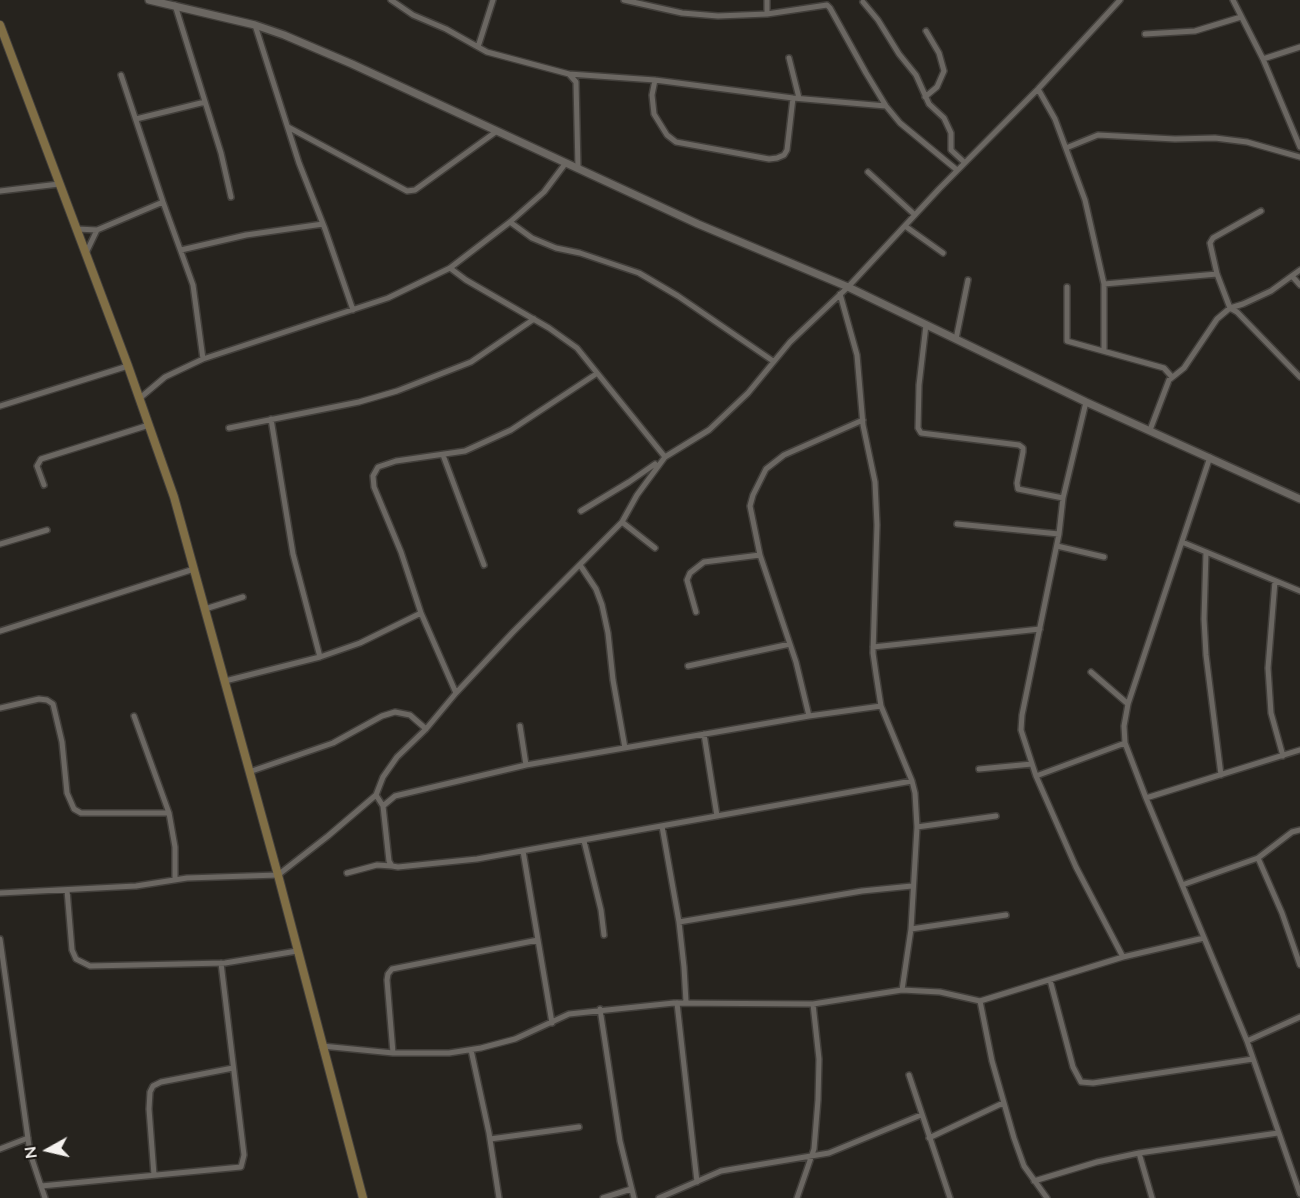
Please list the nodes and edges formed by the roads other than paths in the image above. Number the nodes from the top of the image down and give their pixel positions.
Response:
1 (149, 0) edge
2 (391, 0) edge
3 (493, 0) edge
4 (624, 0) edge
5 (767, 0) edge
6 (1120, 0) edge
7 (1233, 0) edge
8 (863, 2) dead end
9 (175, 6) junction
10 (766, 14) junction
11 (1241, 17) junction
12 (255, 25) junction
13 (0, 26) edge
14 (926, 31) dead end
15 (1145, 34) dead end
16 (478, 47) junction
17 (1300, 47) edge
18 (789, 58) dead end
19 (1263, 59) junction
20 (569, 74) junction
21 (122, 75) dead end
22 (654, 80) junction
23 (1038, 89) junction
24 (925, 97) junction
25 (796, 98) junction
26 (205, 102) junction
27 (886, 106) junction
28 (136, 119) junction
29 (288, 127) junction
30 (496, 131) junction
31 (1300, 147) edge
32 (1066, 148) junction
33 (1300, 157) edge
34 (964, 162) junction
35 (566, 164) junction
36 (578, 168) junction
37 (957, 170) junction
38 (868, 172) dead end
39 (59, 184) junction
40 (0, 191) edge
41 (231, 197) dead end
42 (163, 202) junction
43 (1261, 211) dead end
44 (915, 215) junction
45 (510, 222) junction
46 (323, 224) junction
47 (904, 226) junction
48 (77, 229) junction
49 (97, 230) junction
50 (181, 250) junction
51 (86, 253) junction
52 (943, 253) dead end
53 (450, 268) junction
54 (1300, 270) edge
55 (1217, 274) junction
56 (1292, 276) junction
57 (968, 280) dead end
58 (1104, 284) junction
59 (1300, 285) edge
60 (848, 287) junction
61 (1067, 287) dead end
62 (840, 294) junction
63 (1230, 308) junction
64 (353, 310) junction
65 (534, 319) junction
66 (926, 325) junction
67 (956, 339) junction
68 (1104, 351) junction
69 (203, 359) junction
70 (772, 361) junction
71 (128, 366) junction
72 (596, 374) junction
73 (1172, 377) junction
74 (1300, 377) edge
75 (140, 398) junction
76 (1086, 402) junction
77 (0, 406) edge
78 (271, 419) junction
79 (863, 420) junction
80 (150, 425) junction
81 (229, 428) dead end
82 (1150, 430) junction
83 (443, 455) junction
84 (665, 457) junction
85 (1210, 457) junction
86 (655, 464) dead end
87 (629, 482) junction
88 (44, 485) dead end
89 (637, 495) junction
90 (1063, 498) junction
91 (1300, 499) edge
92 (581, 511) dead end
93 (622, 522) junction
94 (957, 524) dead end
95 (46, 530) dead end
96 (1059, 534) junction
97 (1182, 542) junction
98 (0, 544) edge
99 (1057, 546) junction
100 (655, 548) dead end
101 (1206, 552) junction
102 (760, 555) junction
103 (1104, 557) dead end
104 (484, 565) dead end
105 (580, 565) junction
106 (195, 569) junction
107 (1275, 581) junction
108 (1300, 591) edge
109 (243, 597) dead end
110 (205, 609) junction
111 (696, 612) dead end
112 (421, 613) junction
113 (1040, 629) junction
114 (0, 631) edge
115 (790, 644) junction
116 (873, 647) junction
117 (320, 657) junction
118 (688, 666) dead end
119 (1091, 672) dead end
120 (225, 681) junction
121 (456, 693) junction
122 (1128, 704) junction
123 (881, 706) junction
124 (0, 708) edge
125 (134, 716) dead end
126 (809, 716) junction
127 (520, 726) dead end
128 (426, 729) junction
129 (704, 734) junction
130 (1125, 743) junction
131 (625, 748) junction
132 (1300, 750) edge
133 (1283, 756) junction
134 (1032, 764) junction
135 (526, 765) junction
136 (979, 769) dead end
137 (249, 772) junction
138 (1221, 775) junction
139 (1036, 776) junction
140 (912, 781) junction
141 (376, 795) junction
142 (1146, 798) junction
143 (383, 806) junction
144 (169, 813) junction
145 (717, 816) junction
146 (996, 816) dead end
147 (662, 826) junction
148 (917, 827) junction
149 (1300, 829) edge
150 (584, 841) junction
151 (523, 851) junction
152 (1258, 858) junction
153 (392, 866) junction
154 (347, 873) dead end
155 (278, 875) junction
156 (175, 880) junction
157 (1182, 885) junction
158 (912, 886) junction
159 (67, 890) junction
160 (0, 893) edge
161 (1006, 915) dead end
162 (679, 922) junction
163 (911, 928) junction
164 (604, 935) dead end
165 (1204, 938) junction
166 (0, 939) edge
167 (538, 940) junction
168 (297, 951) junction
169 (1123, 957) junction
170 (221, 963) junction
171 (1300, 964) edge
172 (1050, 980) junction
173 (902, 990) junction
174 (3, 992) edge
175 (980, 1001) junction
176 (686, 1002) junction
177 (677, 1003) junction
178 (813, 1004) junction
179 (600, 1009) junction
180 (1300, 1017) edge
181 (552, 1023) junction
182 (1247, 1041) junction
183 (322, 1046) junction
184 (471, 1050) junction
185 (393, 1053) junction
186 (1253, 1059) junction
187 (233, 1068) junction
188 (909, 1075) dead end
189 (1003, 1103) junction
190 (921, 1116) junction
191 (579, 1128) dead end
192 (1278, 1133) junction
193 (28, 1138) junction
194 (929, 1138) junction
195 (490, 1139) junction
196 (0, 1149) edge
197 (1139, 1153) junction
198 (812, 1155) junction
199 (154, 1175) junction
200 (1034, 1181) junction
201 (697, 1182) junction
202 (41, 1186) junction
203 (631, 1189) junction
204 (1300, 1194) edge
205 (45, 1198) edge
206 (363, 1198) edge
207 (499, 1198) edge
208 (603, 1198) edge
209 (634, 1198) edge
210 (658, 1198) edge
211 (797, 1198) edge
212 (950, 1198) edge
213 (1047, 1198) edge
214 (1152, 1198) edge

1 - 9 street
2 - 16 street
3 - 16 street
4 - 10 street
5 - 10 street
6 - 23 street
7 - 11 street
8 - 24 street
9 - 12 street
9 - 26 street
10 - 27 street
11 - 15 street
11 - 19 street
12 - 29 street
12 - 30 street
13 - 39 main road
14 - 24 street
16 - 20 street
17 - 19 street
18 - 25 street
19 - 31 street
20 - 22 street
20 - 36 street
21 - 28 street
22 - 25 street
22 - 25 street
23 - 32 street
23 - 34 street
24 - 34 street
25 - 27 street
26 - 28 street
26 - 41 street
27 - 37 street
28 - 42 street
29 - 30 street
29 - 46 street
30 - 35 street
32 - 33 street
32 - 58 street
34 - 37 street
35 - 36 street
35 - 45 street
36 - 60 street
37 - 44 street
38 - 44 street
39 - 40 street
39 - 48 main road
42 - 49 street
42 - 50 street
43 - 55 street
44 - 47 street
45 - 53 street
45 - 70 street
46 - 50 street
46 - 64 street
47 - 52 street
47 - 60 street
48 - 49 street
48 - 51 main road
49 - 51 street
50 - 69 street
51 - 71 main road
53 - 64 street
53 - 65 street
54 - 56 street
55 - 58 street
55 - 63 street
56 - 59 street
56 - 63 street
57 - 67 street
58 - 68 street
60 - 62 street
60 - 66 street
61 - 68 street
62 - 70 street
62 - 79 street
63 - 73 street
63 - 74 street
64 - 69 street
65 - 72 street
65 - 78 street
66 - 67 street
66 - 90 street
67 - 76 street
68 - 73 street
69 - 75 street
70 - 84 street
71 - 75 main road
71 - 77 street
72 - 83 street
72 - 84 street
73 - 82 street
75 - 80 main road
76 - 82 street
76 - 90 street
78 - 81 street
78 - 117 street
79 - 102 street
79 - 116 street
80 - 88 street
80 - 106 main road
82 - 85 street
83 - 104 street
83 - 112 street
84 - 89 street
85 - 91 street
85 - 97 street
86 - 87 street
87 - 89 street
87 - 92 street
89 - 93 street
90 - 96 street
93 - 100 street
93 - 105 street
94 - 96 street
95 - 98 street
96 - 99 street
97 - 101 street
97 - 122 street
99 - 103 street
99 - 113 street
101 - 107 street
101 - 138 street
102 - 111 street
102 - 115 street
105 - 121 street
105 - 131 street
106 - 110 main road
106 - 114 street
107 - 108 street
107 - 133 street
109 - 110 street
110 - 120 main road
112 - 117 street
112 - 121 street
113 - 116 street
113 - 134 street
115 - 118 street
115 - 126 street
116 - 123 street
117 - 120 street
119 - 122 street
120 - 137 main road
121 - 128 street
122 - 130 street
123 - 126 street
123 - 140 street
124 - 144 street
125 - 144 street
126 - 129 street
127 - 135 street
128 - 137 street
128 - 141 street
129 - 131 street
129 - 145 street
130 - 139 street
130 - 142 street
131 - 135 street
132 - 133 street
133 - 138 street
134 - 136 street
134 - 139 street
135 - 143 street
137 - 155 main road
138 - 142 street
139 - 169 street
140 - 145 street
140 - 148 street
141 - 143 street
141 - 155 street
142 - 157 street
143 - 153 street
144 - 156 street
145 - 147 street
146 - 148 street
147 - 150 street
147 - 162 street
148 - 158 street
149 - 152 street
150 - 151 street
150 - 164 street
151 - 153 street
151 - 167 street
152 - 157 street
152 - 171 street
153 - 154 street
155 - 156 street
155 - 168 main road
156 - 159 street
157 - 165 street
158 - 162 street
158 - 163 street
159 - 160 street
159 - 170 street
161 - 163 street
162 - 176 street
163 - 173 street
165 - 169 street
165 - 182 street
166 - 174 street
167 - 181 street
167 - 185 street
168 - 170 street
168 - 183 main road
169 - 172 street
170 - 187 street
172 - 175 street
172 - 186 street
173 - 175 street
173 - 178 street
174 - 193 street
175 - 189 street
176 - 177 street
176 - 178 street
177 - 179 street
177 - 201 street
178 - 198 street
179 - 181 street
179 - 203 street
180 - 182 street
181 - 184 street
182 - 186 street
183 - 185 street
183 - 206 main road
184 - 185 street
184 - 195 street
186 - 192 street
187 - 199 street
187 - 199 street
188 - 190 street
189 - 194 street
189 - 200 street
190 - 194 street
190 - 198 street
191 - 195 street
192 - 197 street
192 - 204 street
193 - 196 street
193 - 202 street
194 - 212 street
195 - 207 street
197 - 200 street
197 - 214 street
198 - 201 street
198 - 211 street
199 - 202 street
200 - 213 street
201 - 210 street
202 - 205 street
203 - 208 street
203 - 209 street

